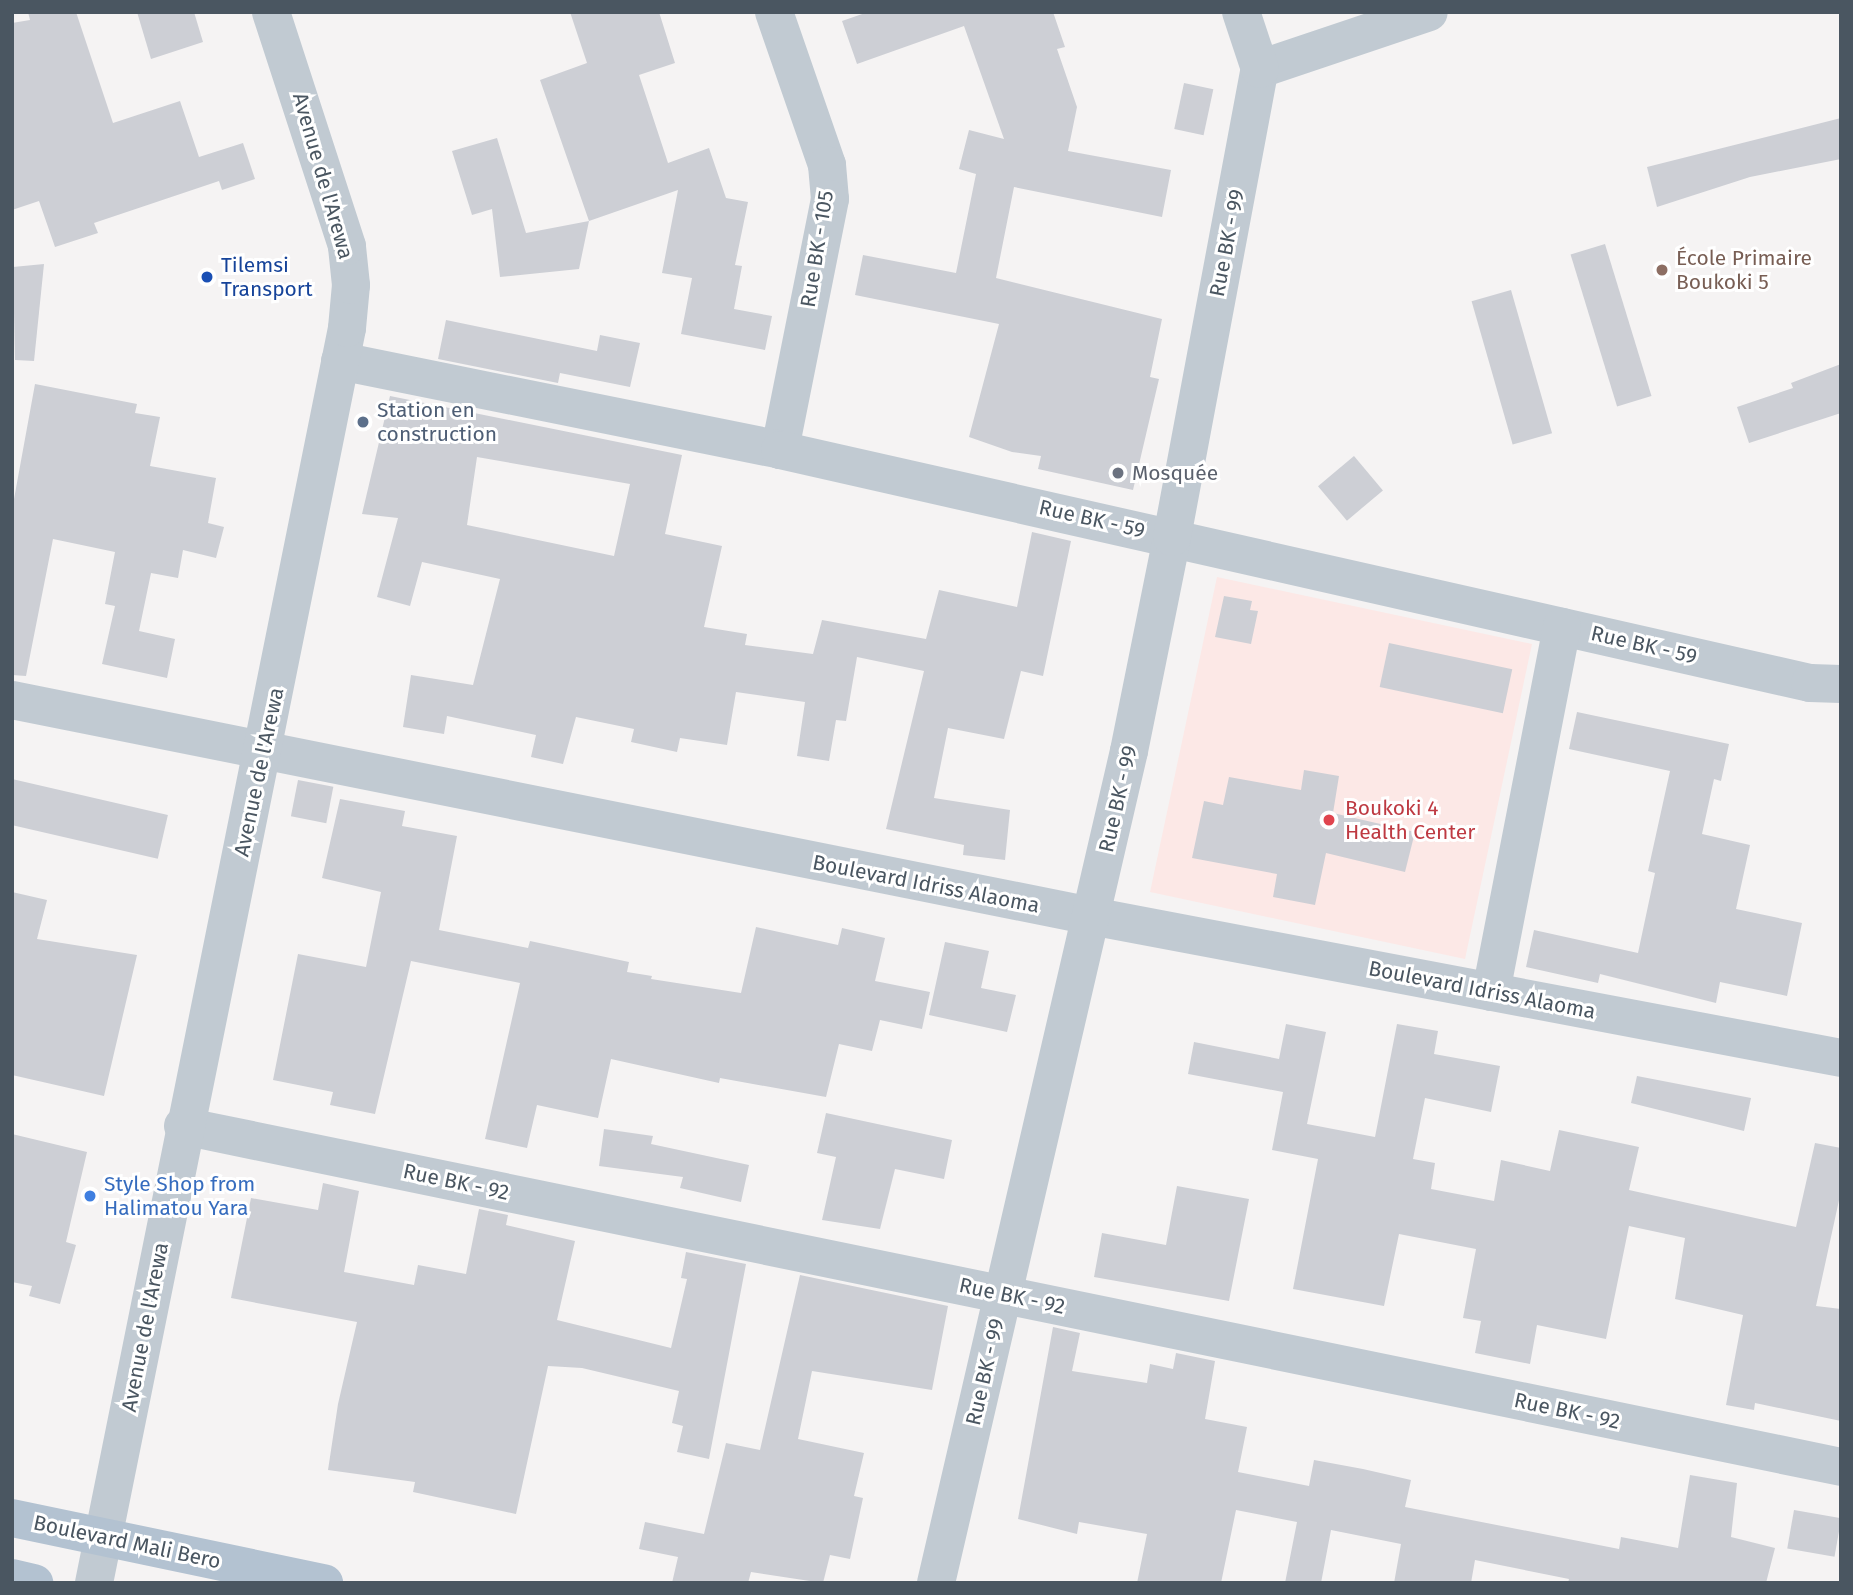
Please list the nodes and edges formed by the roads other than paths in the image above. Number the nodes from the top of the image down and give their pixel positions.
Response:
1 (271, 12) edge
2 (774, 12) edge
3 (1241, 12) edge
4 (1429, 12) edge
5 (1260, 69) junction
6 (340, 361) junction
7 (780, 450) junction
8 (1172, 537) junction
9 (1562, 626) junction
10 (1841, 684) edge
11 (12, 700) edge
12 (263, 753) junction
13 (1091, 916) junction
14 (1491, 992) junction
15 (1841, 1058) edge
16 (183, 1126) junction
17 (1003, 1294) junction
18 (1841, 1467) edge
19 (12, 1518) edge
20 (105, 1537) junction
21 (12, 1578) edge
22 (34, 1583) edge
23 (94, 1583) edge
24 (324, 1583) edge
25 (936, 1583) edge

1 - 6 street, Avenue de l'Arewa
2 - 7 street, Rue BK - 105
3 - 5 street, Rue BK - 99
4 - 5 street
5 - 8 street, Rue BK - 99
6 - 7 street, Rue BK - 59
6 - 12 street, Avenue de l'Arewa
7 - 8 street, Rue BK - 59
8 - 9 street, Rue BK - 59
8 - 13 street, Rue BK - 99
9 - 10 street, Rue BK - 59
9 - 14 street
11 - 12 street, Boulevard Idriss Alaoma
12 - 13 street, Boulevard Idriss Alaoma
12 - 16 street, Avenue de l'Arewa
13 - 14 street, Boulevard Idriss Alaoma
13 - 17 street, Rue BK - 99
14 - 15 street, Boulevard Idriss Alaoma
16 - 17 street, Rue BK - 92
16 - 20 street, Avenue de l'Arewa
17 - 18 street, Rue BK - 92
17 - 25 street, Rue BK - 99
19 - 20 main road, Boulevard Mali Bero
20 - 23 street, Avenue de l'Arewa
20 - 24 main road, Boulevard Mali Bero
21 - 22 main road

